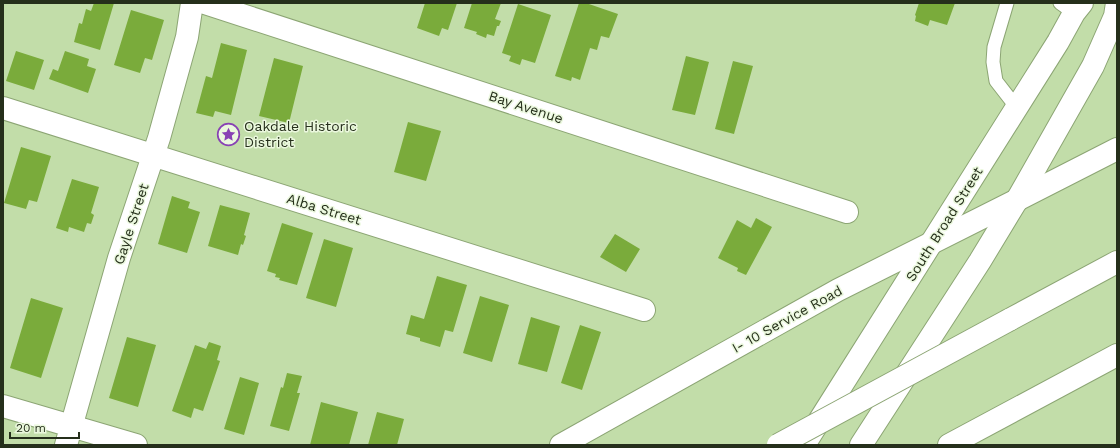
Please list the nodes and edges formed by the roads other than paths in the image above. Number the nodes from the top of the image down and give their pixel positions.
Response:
1 (192, 3) edge
2 (205, 3) edge
3 (1007, 3) edge
4 (1117, 3) edge
5 (1072, 6) edge
6 (3, 108) edge
7 (1017, 108) junction
8 (1117, 149) edge
9 (154, 156) junction
10 (1017, 200) junction
11 (847, 212) dead end
12 (933, 242) junction
13 (1117, 262) edge
14 (644, 310) dead end
15 (1117, 355) edge
16 (3, 406) edge
17 (69, 436) edge
18 (136, 445) edge
19 (561, 445) edge
20 (778, 445) edge
21 (804, 445) edge
22 (861, 445) edge
23 (949, 445) edge

1 - 9 main road, Gayle Street
2 - 11 main road, Bay Avenue
3 - 7 lane
4 - 10 main road
5 - 7 main road, South Broad Street
6 - 9 main road, Alba Street
7 - 12 main road, South Broad Street
8 - 10 main road, I- 10 Service Road
9 - 14 main road, Alba Street
9 - 17 main road, Gayle Street
10 - 12 main road, I- 10 Service Road
10 - 22 main road
12 - 19 main road, I- 10 Service Road
12 - 21 main road, South Broad Street
13 - 20 main road, bridge
15 - 23 main road
16 - 17 main road
17 - 18 main road

